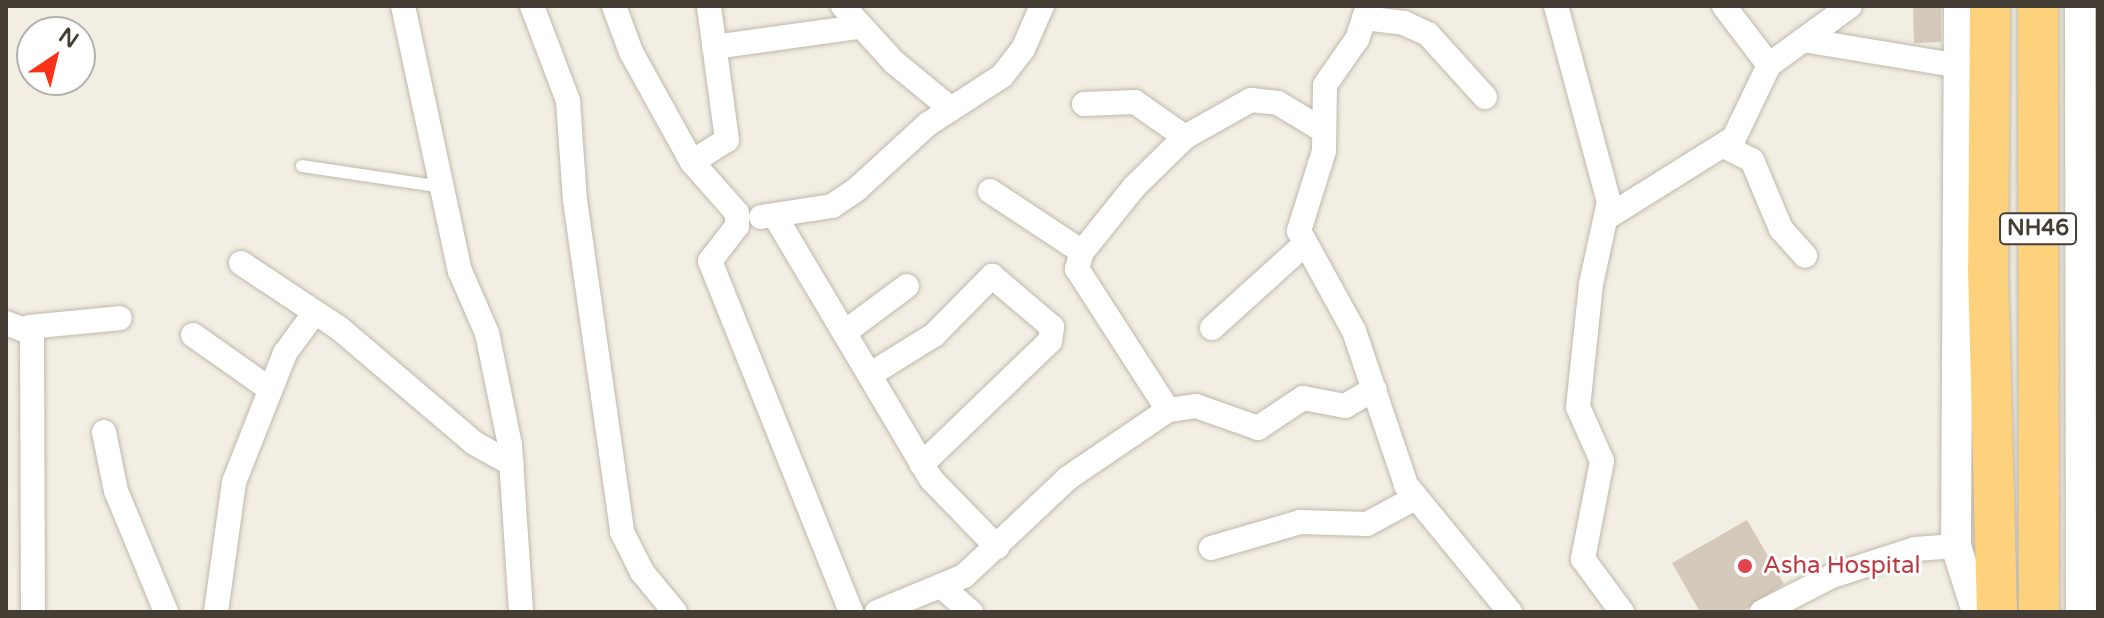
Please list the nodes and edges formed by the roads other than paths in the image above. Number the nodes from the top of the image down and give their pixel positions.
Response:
1 (403, 6) edge
2 (532, 6) edge
3 (614, 6) edge
4 (843, 6) edge
5 (1042, 6) edge
6 (1556, 6) edge
7 (1724, 6) edge
8 (1850, 6) edge
9 (1959, 6) edge
10 (1990, 6) edge
11 (2038, 6) edge
12 (2080, 6) edge
13 (707, 7) edge
14 (1366, 12) edge
15 (859, 27) junction
16 (1803, 40) junction
17 (714, 47) junction
18 (1769, 65) junction
19 (1960, 66) junction
20 (1485, 97) dead end
21 (1084, 104) dead end
22 (951, 109) junction
23 (1324, 131) junction
24 (1185, 137) junction
25 (1724, 146) junction
26 (692, 162) junction
27 (302, 166) dead end
28 (442, 187) junction
29 (990, 191) dead end
30 (775, 216) junction
31 (1606, 218) junction
32 (739, 219) junction
33 (1305, 244) junction
34 (1082, 252) junction
35 (1805, 256) dead end
36 (241, 263) dead end
37 (907, 286) dead end
38 (313, 315) junction
39 (120, 318) dead end
40 (18, 325) edge
41 (1212, 328) dead end
42 (845, 332) junction
43 (193, 335) dead end
44 (871, 374) junction
45 (1375, 389) junction
46 (271, 390) junction
47 (1168, 410) junction
48 (104, 432) dead end
49 (512, 464) junction
50 (922, 464) junction
51 (1415, 498) junction
52 (1956, 546) junction
53 (997, 547) junction
54 (1211, 548) dead end
55 (941, 586) junction
56 (33, 612) edge
57 (166, 612) edge
58 (216, 612) edge
59 (521, 612) edge
60 (675, 612) edge
61 (851, 612) edge
62 (877, 612) edge
63 (971, 612) edge
64 (1510, 612) edge
65 (1622, 612) edge
66 (1762, 612) edge
67 (1977, 612) edge
68 (1997, 612) edge
69 (2039, 612) edge
70 (2081, 612) edge

1 - 28 street
2 - 60 street
3 - 26 street
4 - 15 street
5 - 22 street
6 - 31 street
7 - 18 street
8 - 16 street
9 - 19 street
10 - 68 highway, NH46
11 - 69 highway, NH46
12 - 70 street
13 - 17 street
14 - 20 street
14 - 23 street
15 - 17 street
15 - 22 street
16 - 18 street
16 - 19 street
17 - 26 street
18 - 25 street
19 - 52 street
21 - 24 street
22 - 30 street
23 - 24 street
23 - 33 street
24 - 34 street
25 - 31 street
25 - 35 street
26 - 32 street
27 - 28 lane
28 - 49 street
29 - 34 street
30 - 32 street
30 - 42 street
31 - 65 street
32 - 61 street
33 - 41 street
33 - 45 street
34 - 47 street
36 - 38 street
37 - 42 street
38 - 46 street
38 - 49 street
39 - 40 street
40 - 56 street
42 - 44 street
43 - 46 street
44 - 50 street
44 - 50 street
45 - 47 street
45 - 51 street
46 - 58 street
47 - 53 street
48 - 57 street
49 - 59 street
50 - 53 street
51 - 54 street
51 - 64 street
52 - 66 street
52 - 67 street
53 - 55 street
55 - 62 street
55 - 63 street

